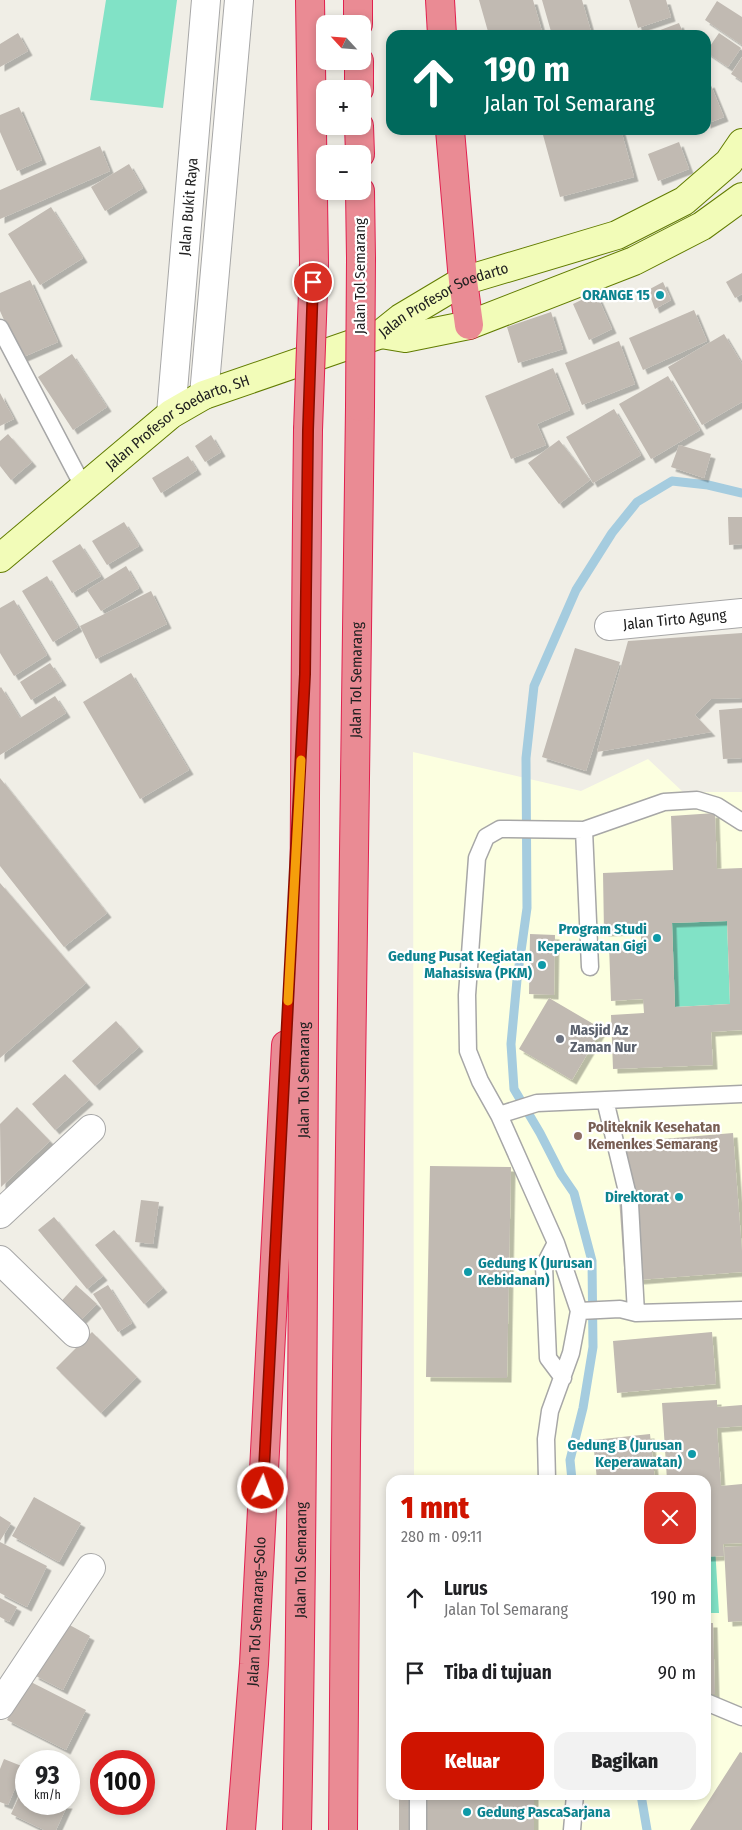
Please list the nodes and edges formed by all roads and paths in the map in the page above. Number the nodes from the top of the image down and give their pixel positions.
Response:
1 (206, 0) edge
2 (239, 0) edge
3 (310, 0) edge
4 (358, 0) edge
5 (440, 0) edge
6 (358, 15) edge
7 (442, 30) edge
8 (450, 135) edge
9 (742, 143) edge
10 (742, 197) edge
11 (360, 200) edge
12 (462, 281) junction
13 (469, 325) junction
14 (0, 328) edge
15 (381, 334) junction
16 (204, 395) junction
17 (172, 414) junction
18 (84, 488) junction
19 (0, 558) edge
20 (742, 613) edge
21 (609, 626) dead end
22 (305, 674) junction
23 (742, 822) edge
24 (584, 830) junction
25 (590, 967) dead end
26 (742, 1094) edge
27 (605, 1100) junction
28 (505, 1113) junction
29 (91, 1129) dead end
30 (0, 1214) edge
31 (556, 1243) junction
32 (0, 1260) edge
33 (584, 1310) junction
34 (742, 1310) edge
35 (628, 1311) junction
36 (75, 1333) dead end
37 (563, 1378) junction
38 (547, 1475) edge
39 (91, 1568) dead end
40 (711, 1704) edge
41 (0, 1705) edge
42 (742, 1718) edge
43 (418, 1800) edge
44 (575, 1800) edge
45 (241, 1830) edge
46 (297, 1830) edge
47 (343, 1830) edge
48 (418, 1830) edge
49 (572, 1830) edge

1 - 17 street, Jalan Bukit Raya
2 - 16 street
3 - 22 highway, Jalan Tol Semarang, bridge
4 - 6 highway
5 - 7 highway
8 - 12 highway
9 - 12 main road, Jalan Profesor Soedarto
10 - 13 main road, Jalan Profesor Soedarto
11 - 47 highway, Jalan Tol Semarang, bridge
12 - 13 highway
12 - 15 main road, Jalan Profesor Soedarto
13 - 15 main road, Jalan Profesor Soedarto
14 - 18 lane
15 - 16 main road, Jalan Profesor Soedarto, SH
16 - 17 main road, Jalan Profesor Soedarto, SH
17 - 18 main road, Jalan Profesor Soedarto, SH
18 - 19 main road, Jalan Profesor Soedarto, SH
20 - 21 street, Jalan Tirto Agung
22 - 45 highway, Jalan Tol Semarang–Solo
22 - 46 highway, Jalan Tol Semarang
23 - 24 lane
24 - 25 lane
24 - 28 lane
26 - 27 lane
27 - 28 lane
27 - 35 lane
28 - 31 lane
29 - 30 street
31 - 33 lane
31 - 37 lane
32 - 36 street
33 - 35 lane
33 - 37 lane
34 - 35 lane
37 - 38 lane
39 - 41 street
40 - 42 lane
43 - 48 lane
44 - 49 lane

